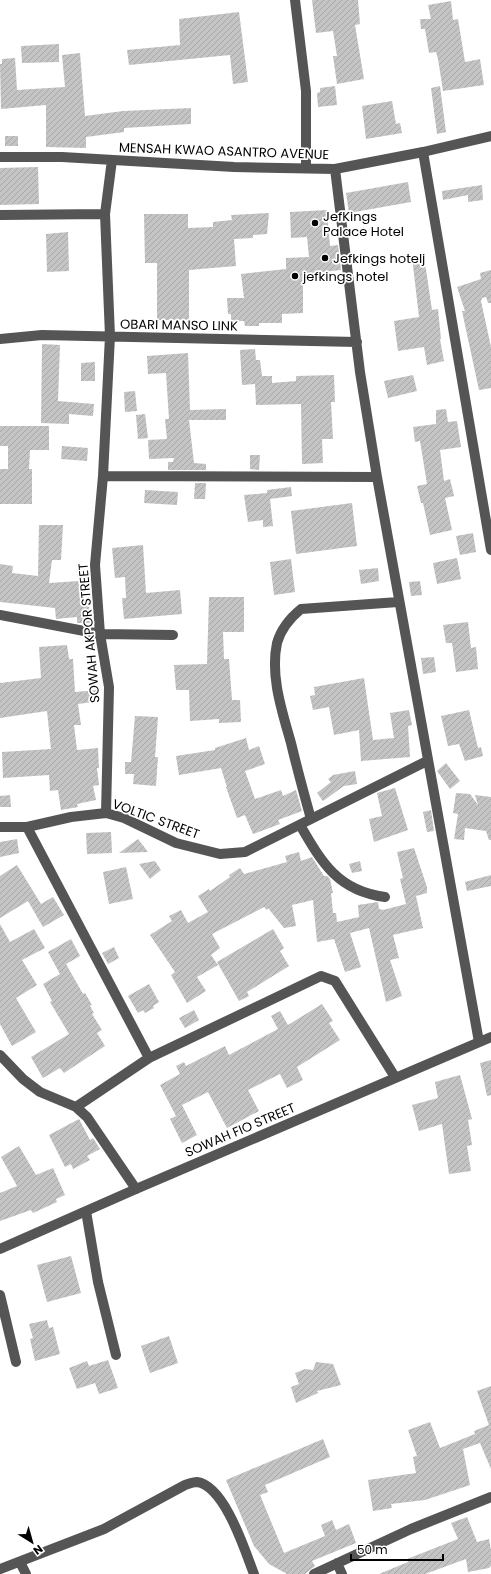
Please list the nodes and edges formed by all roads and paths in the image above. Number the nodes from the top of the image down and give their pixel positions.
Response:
1 (295, 0) edge
2 (491, 136) edge
3 (423, 152) junction
4 (0, 157) edge
5 (112, 160) junction
6 (306, 168) junction
7 (335, 169) junction
8 (105, 214) junction
9 (0, 215) edge
10 (110, 336) junction
11 (0, 339) edge
12 (357, 342) junction
13 (103, 476) junction
14 (377, 477) junction
15 (491, 550) edge
16 (398, 602) junction
17 (0, 615) edge
18 (100, 634) junction
19 (173, 635) dead end
20 (427, 761) junction
21 (106, 813) junction
22 (311, 820) junction
23 (300, 825) junction
24 (0, 827) edge
25 (27, 827) junction
26 (384, 897) dead end
27 (491, 1037) edge
28 (479, 1042) junction
29 (0, 1055) edge
30 (150, 1058) junction
31 (395, 1077) junction
32 (76, 1107) junction
33 (136, 1189) junction
34 (86, 1211) junction
35 (0, 1250) edge
36 (0, 1295) edge
37 (116, 1355) dead end
38 (16, 1362) dead end
39 (491, 1497) edge
40 (20, 1562) junction
41 (337, 1563) junction
42 (0, 1569) edge
43 (26, 1574) edge
44 (254, 1574) edge
45 (314, 1574) edge
46 (342, 1574) edge

1 - 6 street
2 - 3 street, MENSAH KWAO ASANTRO AVENUE
3 - 7 street, MENSAH KWAO ASANTRO AVENUE
3 - 15 street
4 - 5 street, MENSAH KWAO ASANTRO AVENUE
5 - 6 street, MENSAH KWAO ASANTRO AVENUE
5 - 8 street, SOWAH AKPOR STREET
6 - 7 street, MENSAH KWAO ASANTRO AVENUE
7 - 12 street
8 - 9 street
8 - 10 street, SOWAH AKPOR STREET
10 - 11 street, OBARI MANSO LINK
10 - 12 street, OBARI MANSO LINK
10 - 13 street, SOWAH AKPOR STREET
12 - 14 street
13 - 14 street
13 - 18 street, SOWAH AKPOR STREET
14 - 16 street
16 - 20 street
16 - 22 street
17 - 18 street
18 - 19 street
18 - 21 street, SOWAH AKPOR STREET
20 - 22 street, VOLTIC STREET
20 - 28 street
21 - 23 street, VOLTIC STREET
21 - 25 street, VOLTIC STREET
22 - 23 street, VOLTIC STREET
23 - 26 street
24 - 25 street, VOLTIC STREET
25 - 30 street
27 - 28 street, SOWAH FIO STREET
28 - 31 street, SOWAH FIO STREET
29 - 32 street
30 - 31 street
30 - 32 street
31 - 33 street, SOWAH FIO STREET
32 - 33 street
33 - 34 street, SOWAH FIO STREET
34 - 35 street, SOWAH FIO STREET
34 - 37 street
36 - 38 street
39 - 41 street
40 - 42 street
40 - 43 street
40 - 44 street
41 - 45 street
41 - 46 street

